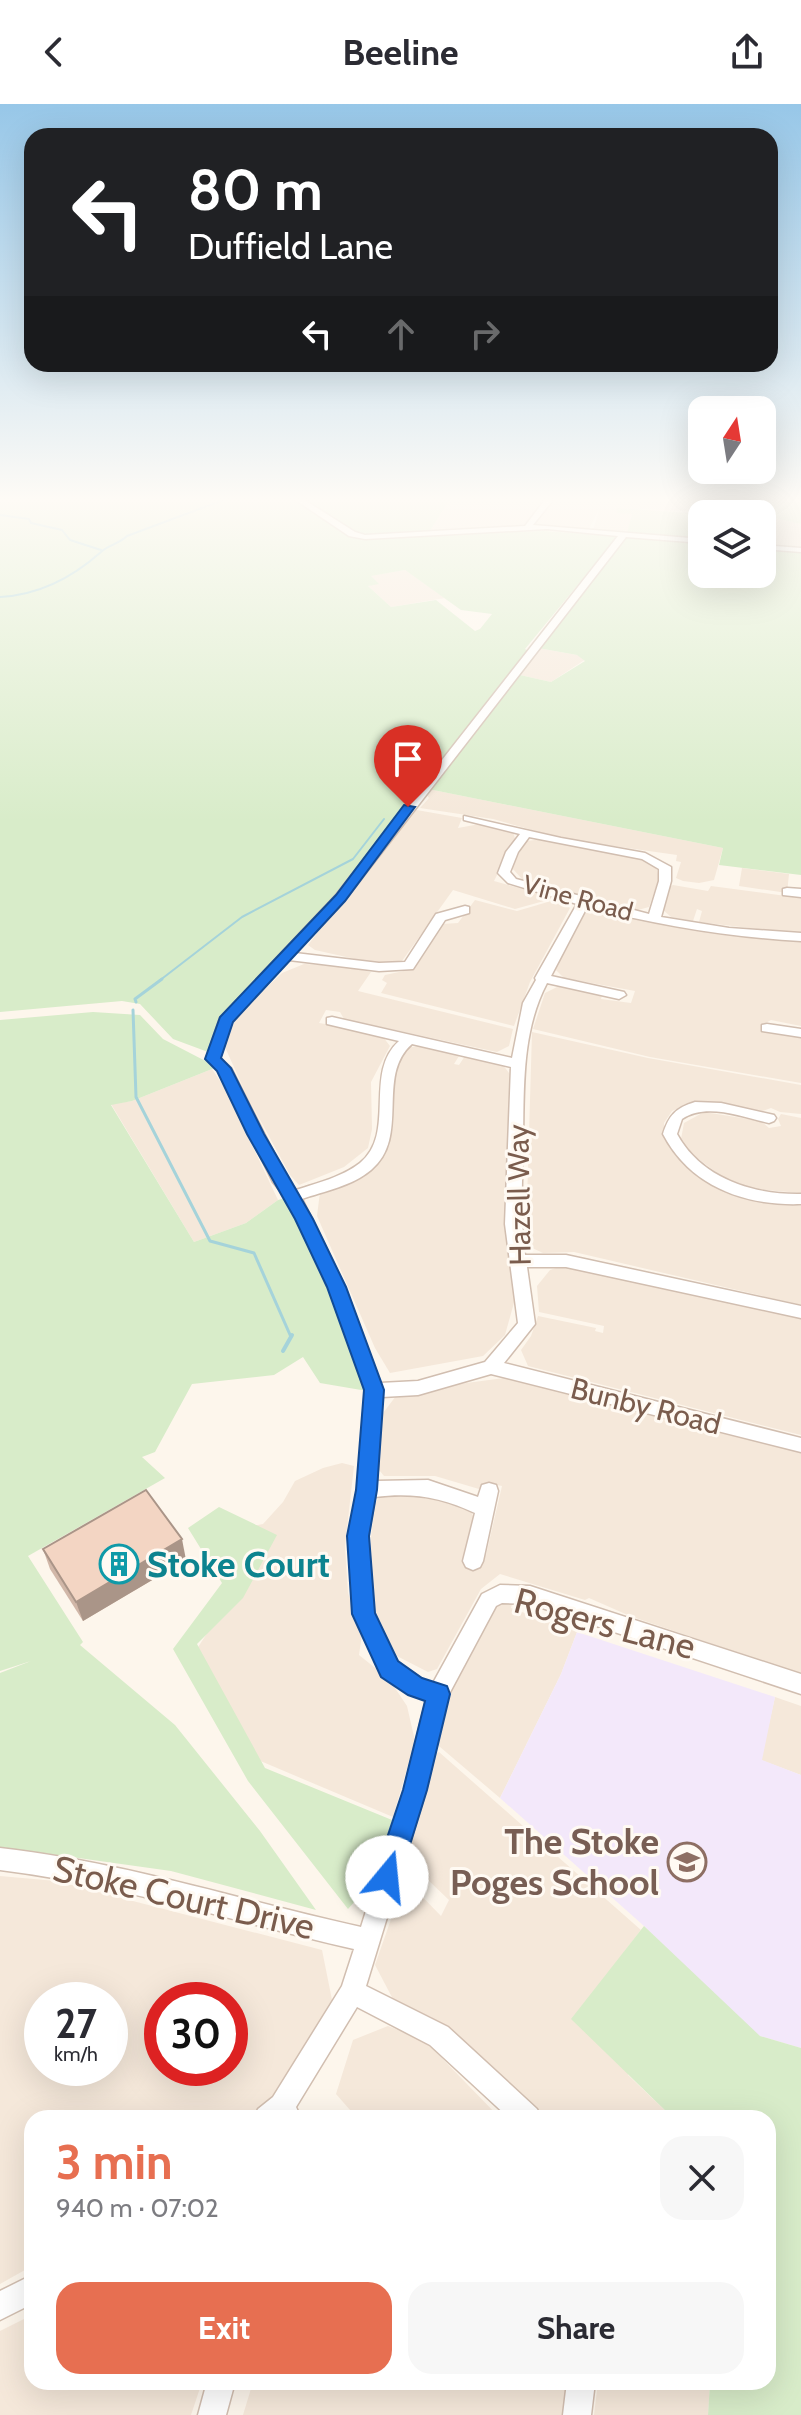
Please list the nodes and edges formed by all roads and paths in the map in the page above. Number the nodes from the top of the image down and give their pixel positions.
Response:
1 (567, 607) edge
2 (468, 818) dead end
3 (527, 832) junction
4 (787, 892) dead end
5 (801, 893) edge
6 (583, 904) junction
7 (465, 910) dead end
8 (654, 918) junction
9 (801, 937) edge
10 (288, 956) junction
11 (541, 978) junction
12 (619, 995) dead end
13 (332, 1021) dead end
14 (767, 1028) dead end
15 (801, 1033) edge
16 (410, 1038) junction
17 (518, 1064) junction
18 (769, 1118) dead end
19 (293, 1197) junction
20 (801, 1199) edge
21 (518, 1261) junction
22 (801, 1312) edge
23 (491, 1367) junction
24 (374, 1390) junction
25 (801, 1445) edge
26 (367, 1490) junction
27 (473, 1561) dead end
28 (801, 1684) edge
29 (438, 1694) junction
30 (0, 1859) edge
31 (368, 1940) junction
32 (352, 1992) junction
33 (281, 2110) edge
34 (519, 2110) edge
35 (24, 2293) edge
36 (0, 2306) edge
37 (219, 2390) edge
38 (580, 2390) edge
39 (212, 2415) edge
40 (577, 2415) edge

1 - 10 street
2 - 3 street, Vine Road
3 - 6 street, Vine Road
3 - 8 street, Vine Road
4 - 5 street
6 - 8 street, Vine Road
6 - 11 street, Hazell Way
7 - 10 street
8 - 9 street, Vine Road
10 - 19 street
11 - 12 street
11 - 17 street, Hazell Way
13 - 16 street
14 - 15 street
16 - 17 street
16 - 19 street
17 - 21 street, Hazell Way
18 - 20 street
19 - 24 street
21 - 22 street
21 - 23 street, Hazell Way
23 - 24 street
23 - 25 street, Bunby Road
24 - 26 street
26 - 27 street
26 - 29 street
28 - 29 street, Rogers Lane
29 - 31 street, Rogers Lane
30 - 31 street, Stoke Court Drive
31 - 32 street, Rogers Lane
32 - 33 street, Rogers Lane
32 - 34 street
35 - 36 street
37 - 39 street
38 - 40 street

